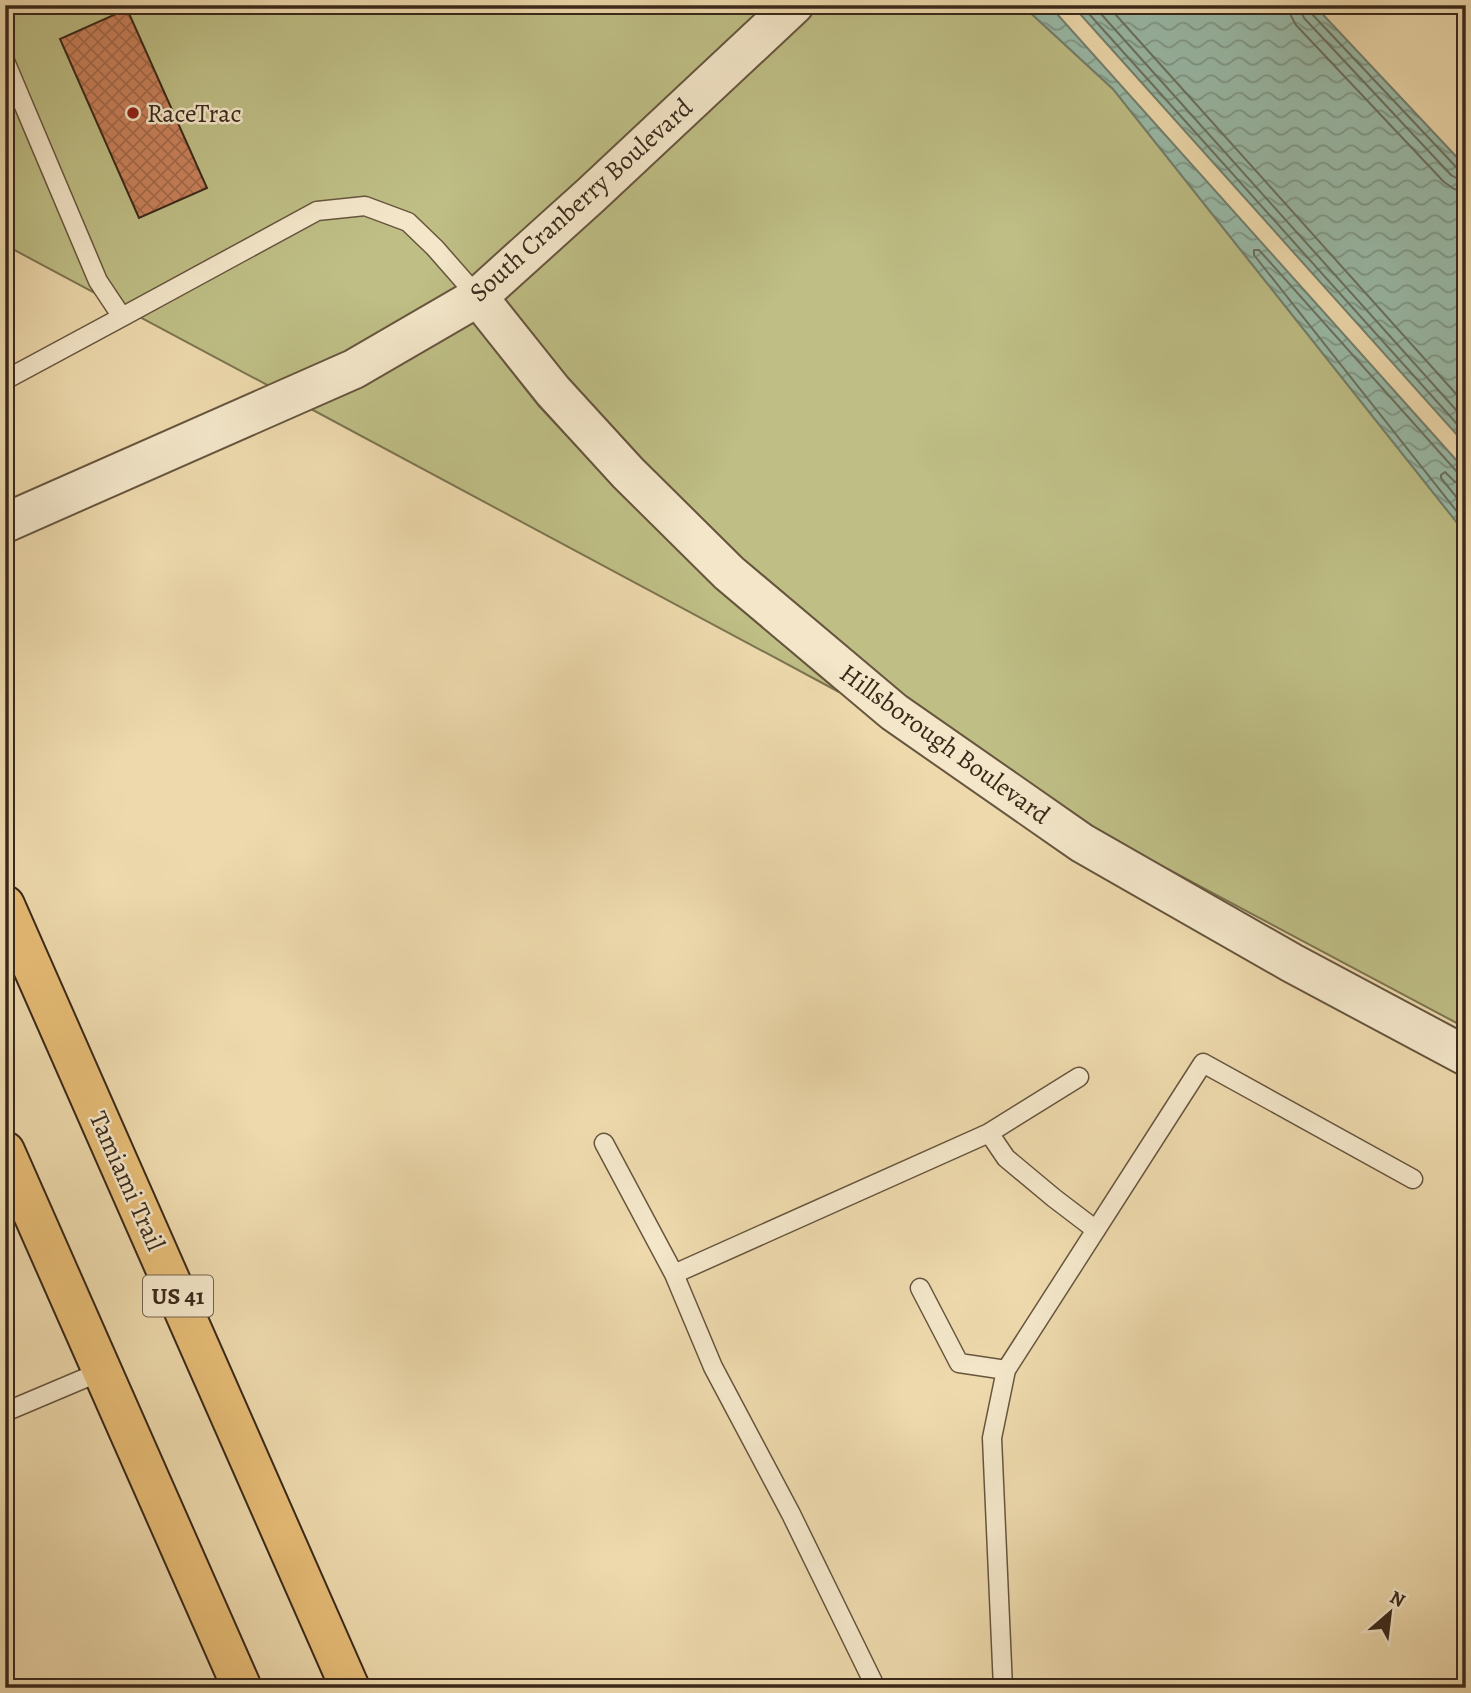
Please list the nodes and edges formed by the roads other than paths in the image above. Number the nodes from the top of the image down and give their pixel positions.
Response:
1 (794, 5) edge
2 (5, 61) edge
3 (478, 297) junction
4 (122, 317) junction
5 (5, 380) edge
6 (5, 523) edge
7 (5, 905) edge
8 (1466, 1056) edge
9 (1079, 1077) dead end
10 (989, 1133) junction
11 (604, 1143) dead end
12 (5, 1151) edge
13 (1413, 1179) dead end
14 (1096, 1230) junction
15 (674, 1274) junction
16 (920, 1288) dead end
17 (1006, 1370) junction
18 (102, 1371) junction
19 (5, 1412) edge
20 (242, 1688) edge
21 (350, 1688) edge
22 (876, 1688) edge
23 (1003, 1688) edge

1 - 3 street, South Cranberry Boulevard
2 - 4 lane
3 - 4 lane
3 - 6 street, South Cranberry Boulevard
3 - 8 street, Hillsborough Boulevard
4 - 5 lane
7 - 21 main road, Tamiami Trail / US 41
9 - 10 lane
10 - 14 lane
10 - 15 lane
11 - 15 lane
12 - 18 main road
13 - 14 lane
14 - 17 lane
15 - 22 lane
16 - 17 lane
17 - 23 lane
18 - 19 lane
18 - 20 main road

